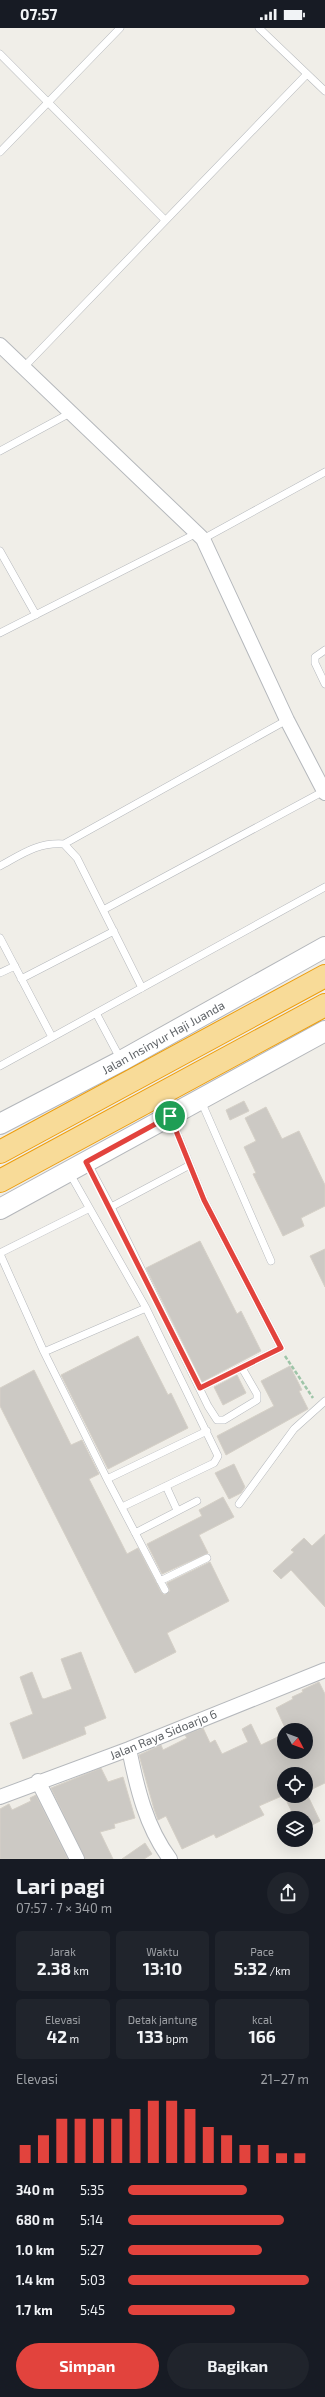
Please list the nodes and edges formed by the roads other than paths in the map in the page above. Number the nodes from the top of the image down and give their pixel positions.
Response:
1 (120, 28) edge
2 (259, 28) edge
3 (0, 54) edge
4 (307, 74) junction
5 (325, 91) edge
6 (48, 102) junction
7 (0, 152) edge
8 (165, 220) junction
9 (0, 345) edge
10 (24, 367) junction
11 (72, 412) junction
12 (0, 451) edge
13 (325, 472) edge
14 (200, 536) junction
15 (0, 551) edge
16 (36, 615) junction
17 (0, 634) edge
18 (325, 650) edge
19 (325, 683) edge
20 (287, 720) junction
21 (324, 792) edge
22 (64, 844) junction
23 (0, 866) edge
24 (325, 887) edge
25 (103, 910) junction
26 (114, 931) junction
27 (0, 938) edge
28 (325, 947) edge
29 (15, 966) junction
30 (0, 973) edge
31 (325, 976) edge
32 (21, 979) junction
33 (142, 988) junction
34 (325, 1005) edge
35 (96, 1013) junction
36 (325, 1031) edge
37 (52, 1037) junction
38 (118, 1054) junction
39 (0, 1066) edge
40 (200, 1099) junction
41 (170, 1116) junction
42 (0, 1124) edge
43 (1, 1150) edge
44 (86, 1162) junction
45 (190, 1165) junction
46 (69, 1172) junction
47 (0, 1181) edge
48 (111, 1207) junction
49 (88, 1208) junction
50 (0, 1209) edge
51 (0, 1254) edge
52 (271, 1261) dead end
53 (146, 1308) junction
54 (44, 1352) junction
55 (242, 1368) junction
56 (200, 1388) junction
57 (323, 1402) edge
58 (207, 1431) junction
59 (107, 1479) junction
60 (166, 1486) junction
61 (197, 1501) dead end
62 (239, 1504) dead end
63 (122, 1507) junction
64 (177, 1510) junction
65 (135, 1533) junction
66 (207, 1558) dead end
67 (160, 1581) junction
68 (165, 1590) dead end
69 (325, 1670) edge
70 (129, 1749) junction
71 (38, 1781) junction
72 (0, 1797) edge
73 (77, 1859) edge
74 (170, 1859) edge

1 - 6 lane
2 - 4 lane
3 - 6 lane
4 - 5 lane
4 - 8 lane
6 - 7 lane
6 - 8 lane
8 - 10 lane
9 - 10 street
10 - 11 street
11 - 12 lane
11 - 14 street
13 - 14 lane
14 - 16 lane
14 - 20 street
15 - 16 lane
16 - 17 lane
18 - 19 lane
20 - 21 street
20 - 22 lane
21 - 25 lane
22 - 23 lane
22 - 25 lane
24 - 33 lane
25 - 26 lane
26 - 32 lane
26 - 33 lane
27 - 29 lane
28 - 38 street, Jalan Insinyur Haji Juanda
29 - 30 lane
29 - 32 lane
31 - 43 highway, Jalan Insinyur Haji Juanda
32 - 37 lane
33 - 35 lane
34 - 47 highway
35 - 37 lane
35 - 38 lane
36 - 40 street
37 - 39 lane
38 - 42 street, Jalan Insinyur Haji Juanda
40 - 41 street
40 - 52 lane
41 - 44 street
41 - 45 lane
44 - 46 street
44 - 48 lane
45 - 48 lane
45 - 55 lane
46 - 49 lane
46 - 50 street
48 - 56 lane
49 - 51 lane
49 - 53 lane
51 - 54 lane
53 - 54 lane
53 - 58 lane
54 - 59 lane
55 - 56 lane
55 - 56 lane
57 - 62 lane
58 - 59 lane
58 - 60 lane
59 - 63 lane
60 - 63 lane
60 - 64 lane
61 - 64 lane
63 - 65 lane
64 - 65 lane
65 - 67 lane
66 - 67 lane
67 - 68 lane
69 - 70 street, Jalan Raya Sidoarjo 6
70 - 71 street, Jalan Raya Sidoarjo 6
70 - 74 street
71 - 72 street, Jalan Raya Sidoarjo 6
71 - 73 street

